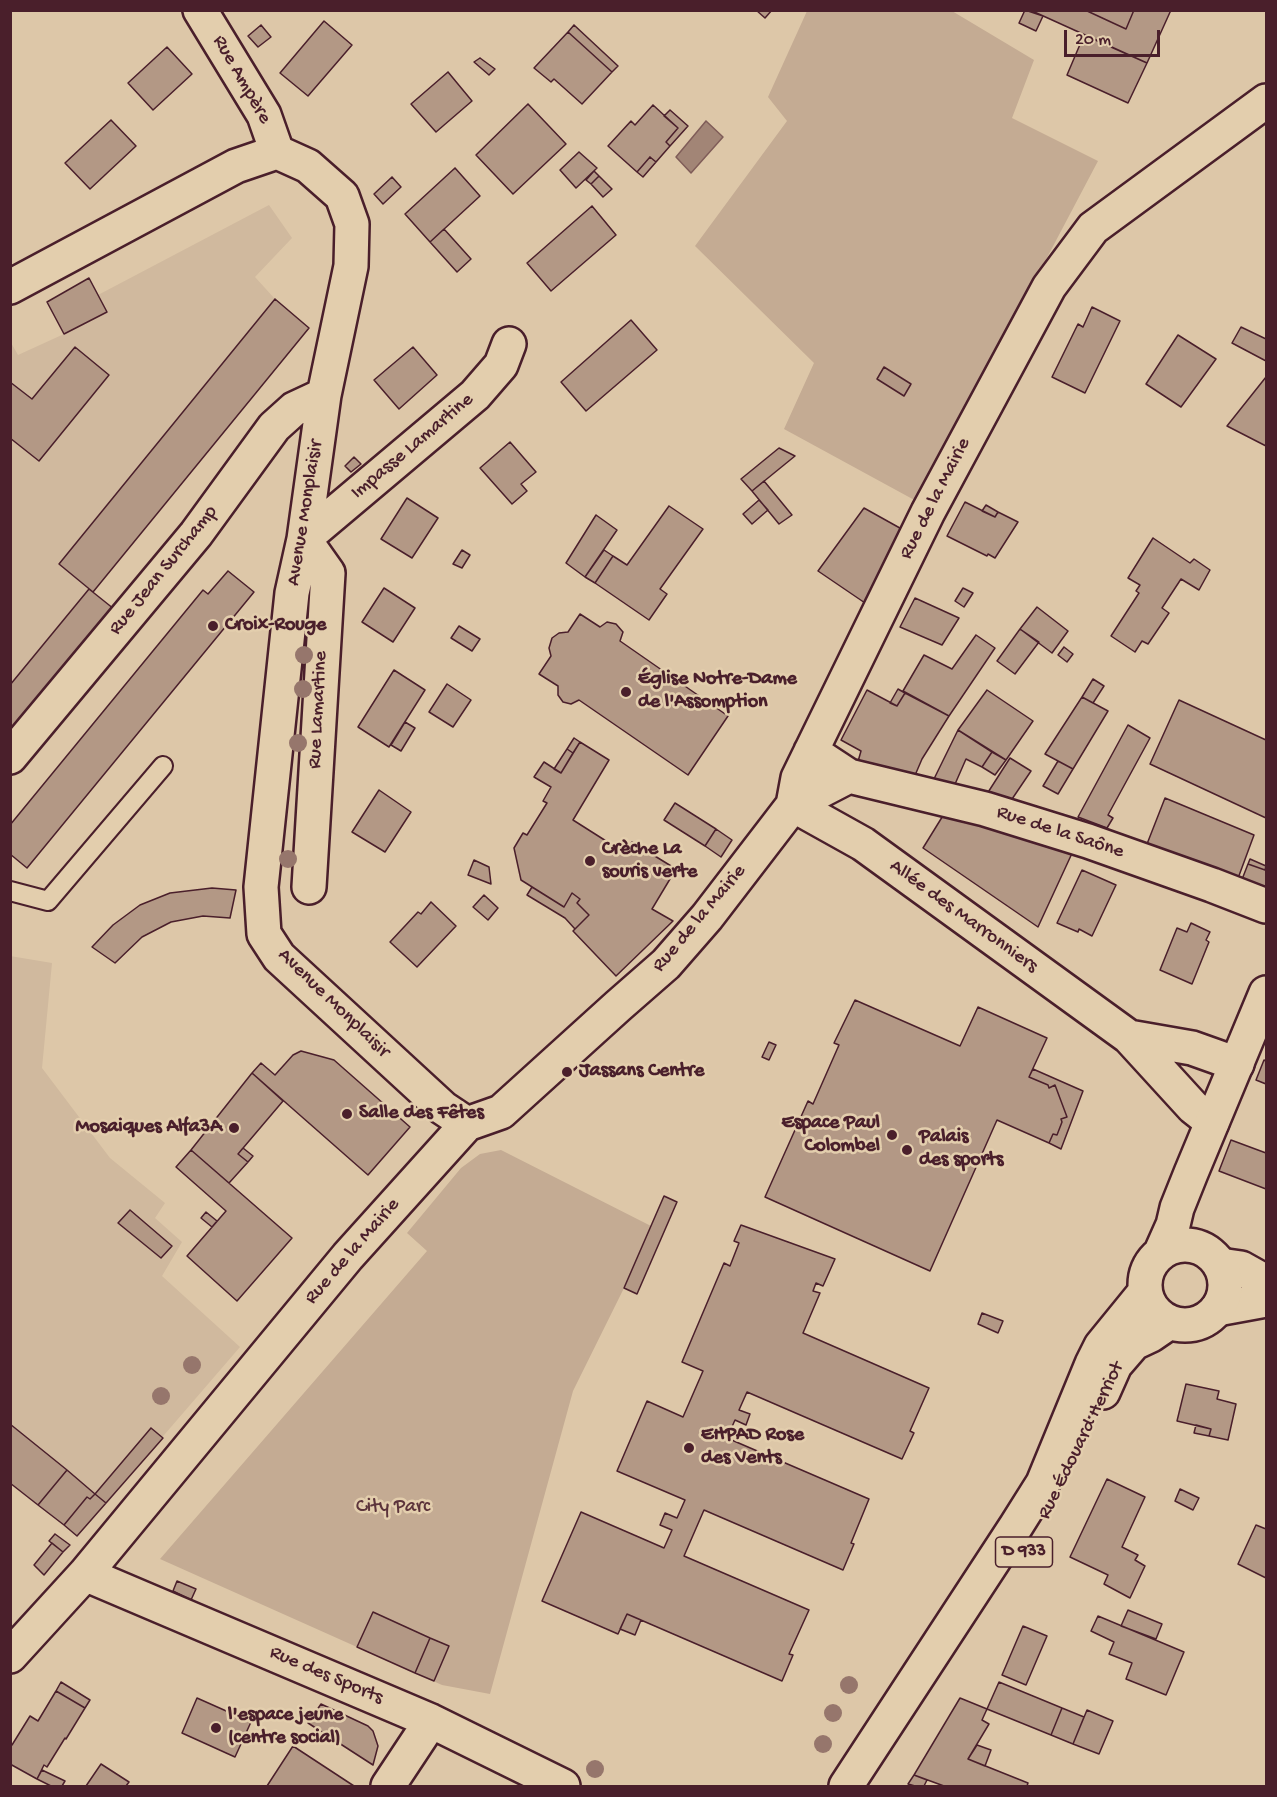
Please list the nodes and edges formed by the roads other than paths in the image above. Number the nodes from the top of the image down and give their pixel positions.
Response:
1 (200, 10) edge
2 (1266, 101) edge
3 (278, 152) junction
4 (10, 286) edge
5 (509, 344) dead end
6 (324, 395) junction
7 (304, 539) junction
8 (811, 751) junction
9 (10, 757) edge
10 (163, 766) dead end
11 (849, 776) junction
12 (793, 805) junction
13 (309, 887) dead end
14 (10, 891) edge
15 (1266, 906) edge
16 (1266, 993) edge
17 (1129, 1037) junction
18 (1237, 1064) junction
19 (1212, 1122) junction
20 (467, 1124) junction
21 (1191, 1173) junction
22 (1161, 1252) junction
23 (1213, 1258) junction
24 (1266, 1282) edge
25 (1145, 1292) junction
26 (1266, 1300) edge
27 (1217, 1309) junction
28 (1170, 1322) junction
29 (85, 1574) junction
30 (10, 1656) edge
31 (431, 1721) junction
32 (388, 1786) edge
33 (563, 1786) edge
34 (846, 1786) edge
35 (872, 1786) edge

1 - 3 street, Rue Ampère
2 - 8 street, Rue de la Mairie
3 - 4 street
3 - 6 street, Avenue Monplaisir
5 - 7 street, Impasse Lamartine
6 - 7 street, Avenue Monplaisir
6 - 9 street, Rue Jean Surchamp
7 - 13 street, Rue Lamartine
7 - 20 street, Avenue Monplaisir
8 - 11 street, Rue de la Saône
8 - 12 street, Rue de la Mairie
10 - 14 lane
11 - 12 street
11 - 15 street, Rue de la Saône
12 - 17 street, Allée des Marronniers
12 - 20 street, Rue de la Mairie
16 - 18 street
17 - 18 street, Allée des Marronniers
17 - 19 street, Allée des Marronniers
18 - 19 street
19 - 21 street
20 - 29 street, Rue de la Mairie
21 - 22 street
21 - 23 street
22 - 23 street
22 - 25 street
23 - 24 street
23 - 27 street
25 - 28 street
25 - 34 street, Rue Édouard Herriot / D 933
26 - 27 street
27 - 28 street
28 - 35 street, Rue Édouard Herriot / D 933
29 - 30 street, Rue de la Mairie
29 - 31 street, Rue des Sports
31 - 32 street
31 - 33 street, Rue des Sports

